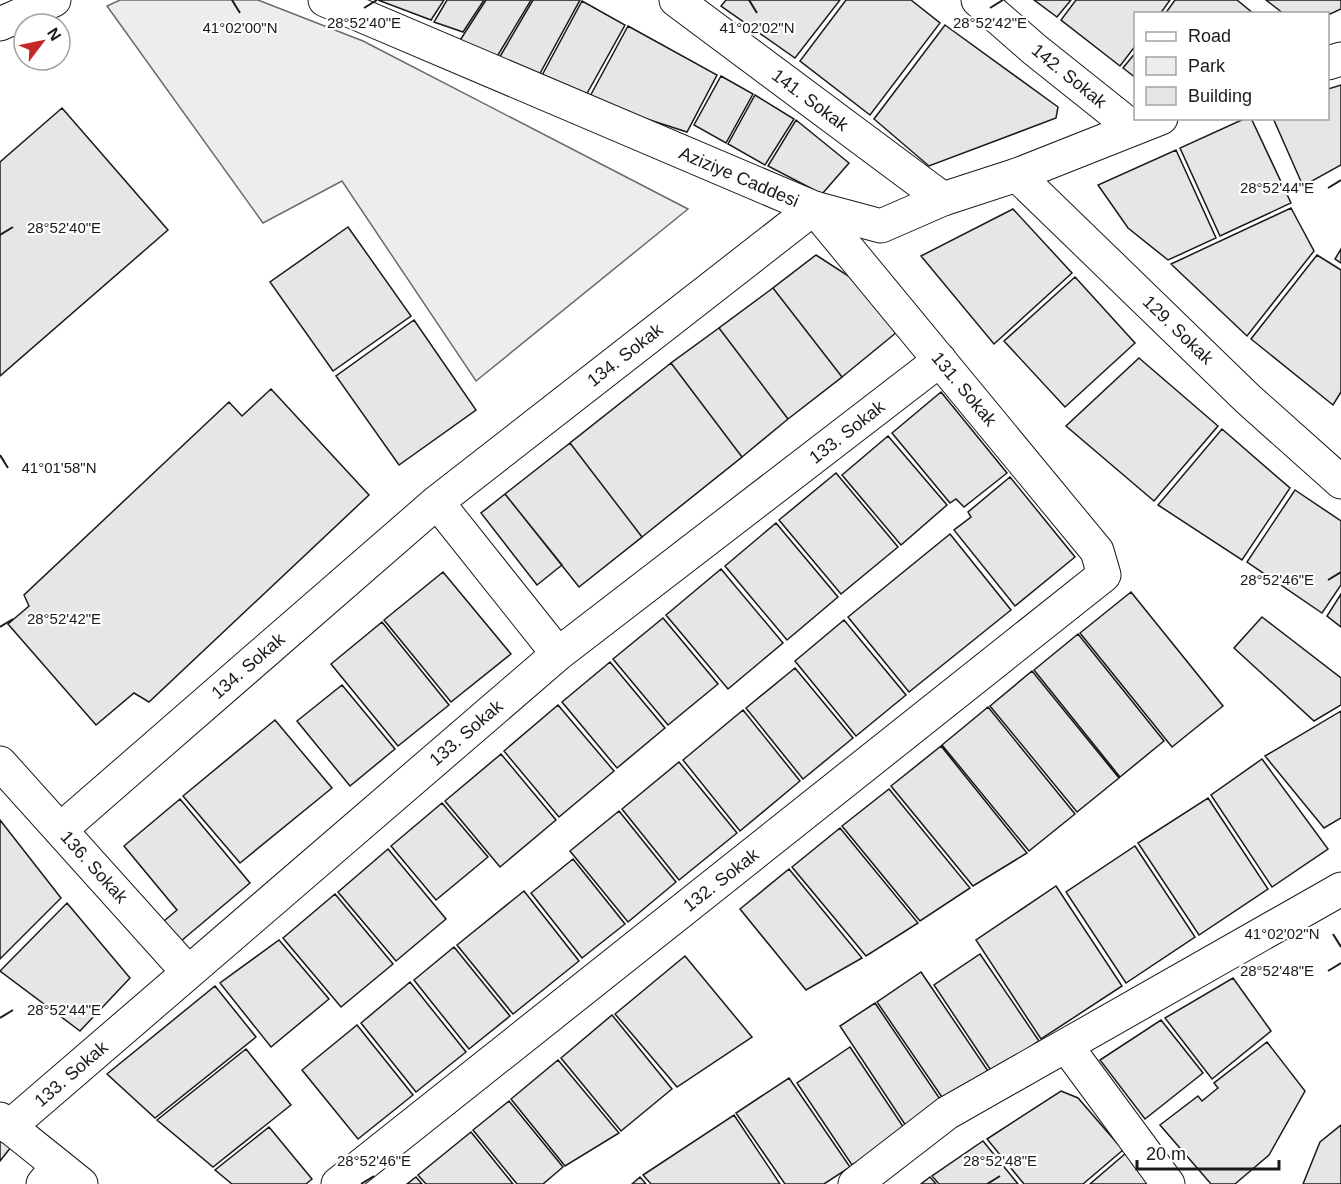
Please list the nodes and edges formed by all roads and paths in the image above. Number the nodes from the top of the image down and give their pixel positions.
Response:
1 (54, 0) edge
2 (325, 0) edge
3 (676, 0) edge
4 (978, 0) edge
5 (5, 15) edge
6 (1134, 114) edge
7 (1147, 123) edge
8 (1017, 176) junction
9 (943, 199) junction
10 (813, 208) junction
11 (940, 360) junction
12 (1340, 479) edge
13 (437, 502) junction
14 (1104, 575) joint
15 (558, 654) junction
16 (0, 763) edge
17 (60, 830) junction
18 (1341, 889) edge
19 (188, 972) junction
20 (1068, 1047) junction
21 (5, 1123) edge
22 (61, 1178) edge
23 (338, 1184) edge
24 (855, 1184) edge
25 (1168, 1184) edge

1 - 5 street
2 - 10 street, Aziziye Caddesi
3 - 9 street, 141. Sokak
4 - 6 street, 142. Sokak
7 - 8 street, Aziziye Caddesi
8 - 9 street, Aziziye Caddesi
8 - 12 street, 129. Sokak
9 - 10 street, Aziziye Caddesi
10 - 11 street, 131. Sokak
10 - 13 street, 134. Sokak
11 - 14 street, 131. Sokak
11 - 15 street, 133. Sokak
13 - 15 street
13 - 17 street, 134. Sokak
14 - 23 street, 132. Sokak
15 - 19 street, 133. Sokak
16 - 17 street, 136. Sokak
17 - 19 street, 136. Sokak
18 - 20 street
19 - 21 street, 133. Sokak
20 - 24 street
20 - 25 street
21 - 22 street

